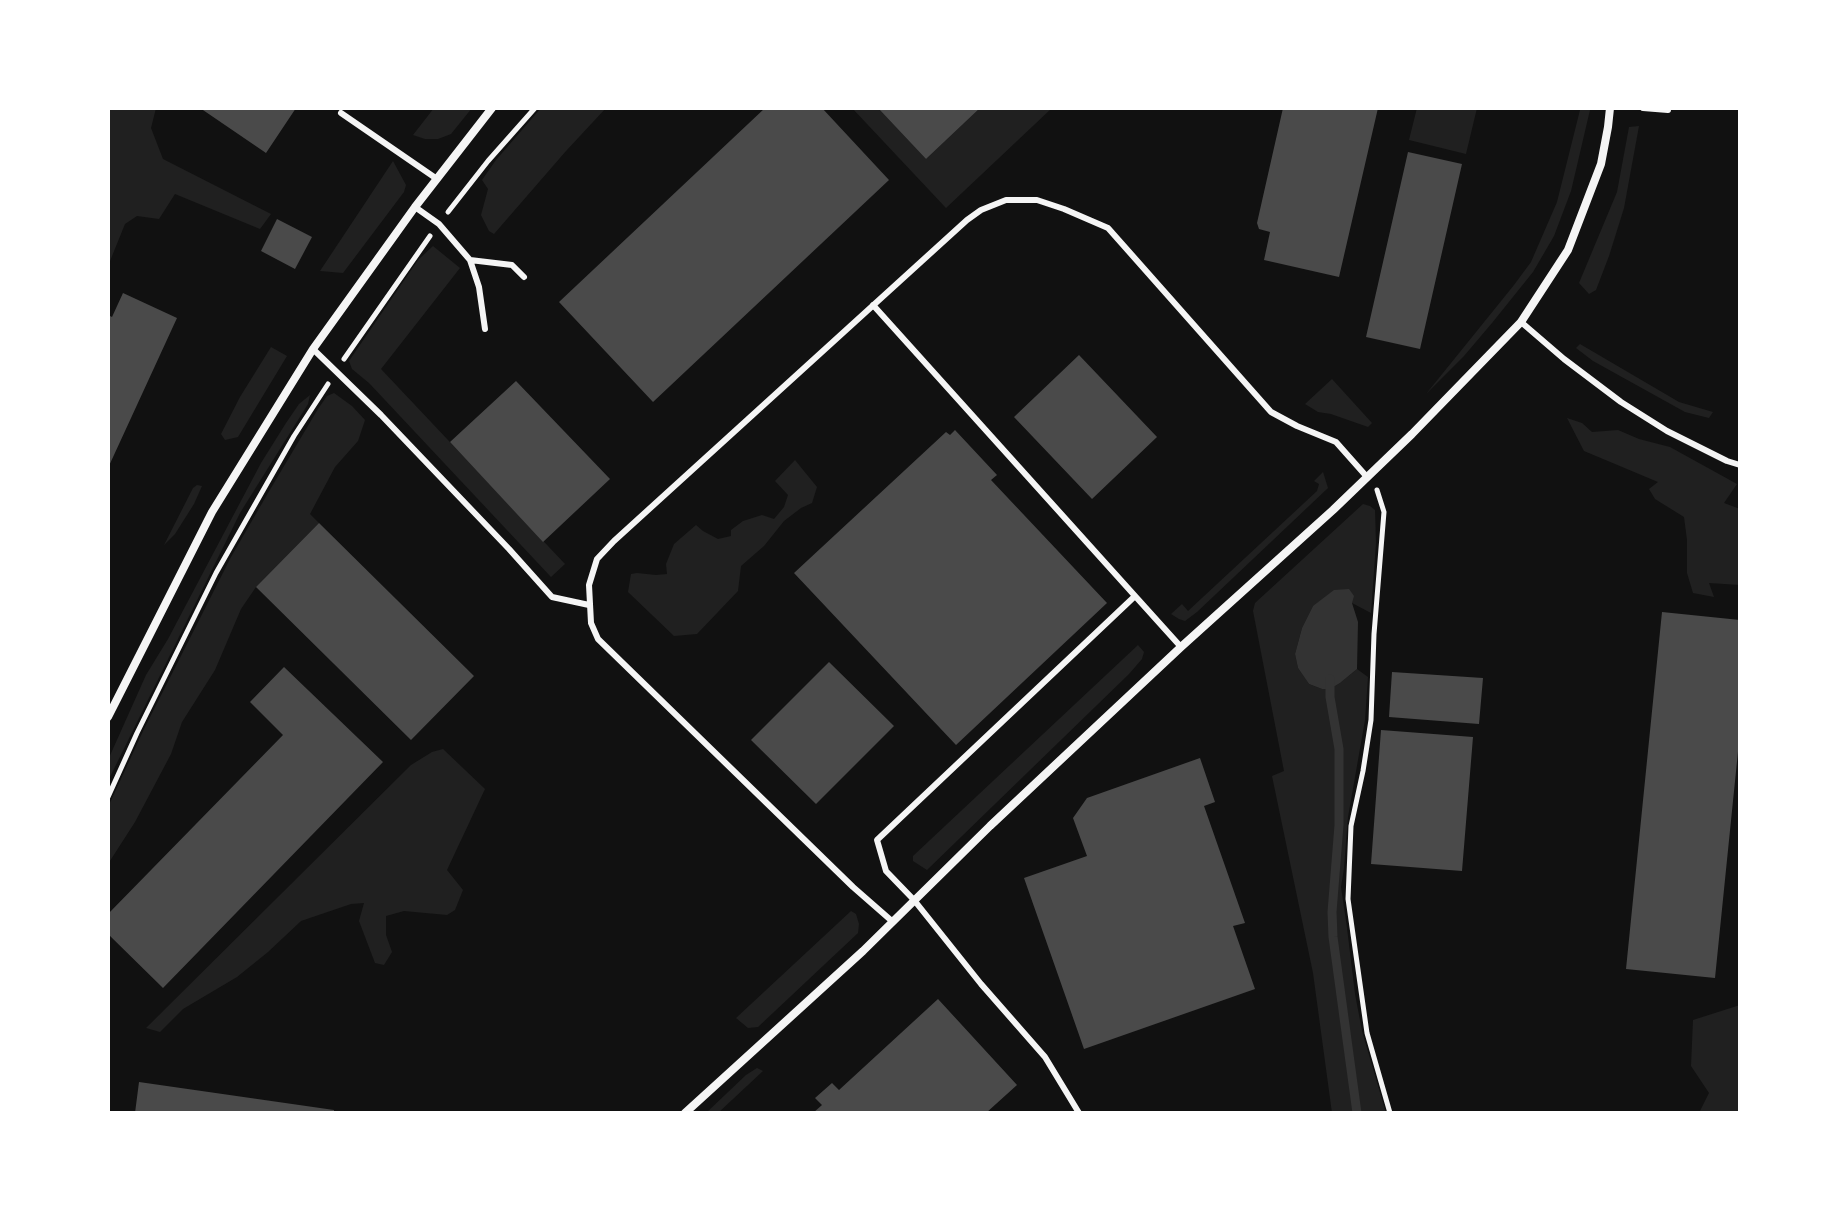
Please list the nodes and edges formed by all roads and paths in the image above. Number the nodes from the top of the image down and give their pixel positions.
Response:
1 (492, 108) edge
2 (535, 108) edge
3 (1610, 108) edge
4 (1643, 108) edge
5 (1668, 110) dead end
6 (341, 113) dead end
7 (437, 179) junction
8 (415, 207) junction
9 (439, 224) junction
10 (470, 260) junction
11 (524, 277) dead end
12 (873, 305) junction
13 (1521, 322) junction
14 (485, 329) dead end
15 (313, 349) junction
16 (336, 371) junction
17 (1740, 465) edge
18 (1367, 477) junction
19 (1134, 597) junction
20 (589, 605) junction
21 (1181, 647) junction
22 (108, 717) edge
23 (108, 797) edge
24 (914, 900) junction
25 (893, 922) junction
26 (685, 1113) edge
27 (1079, 1113) edge
28 (1390, 1113) edge

1 - 7 street
2 - 9 path
3 - 13 street
4 - 5 lane
6 - 7 lane
7 - 8 street
8 - 9 lane
8 - 15 street
9 - 10 lane
9 - 16 path
10 - 11 lane
10 - 14 lane
12 - 18 lane
12 - 19 lane
12 - 20 lane
13 - 17 lane
13 - 18 street
15 - 16 lane
15 - 22 street
16 - 20 lane
16 - 23 path
18 - 21 street
18 - 28 path
19 - 21 lane
19 - 24 lane
20 - 25 lane
21 - 24 street
24 - 25 street
24 - 27 lane
25 - 26 street

